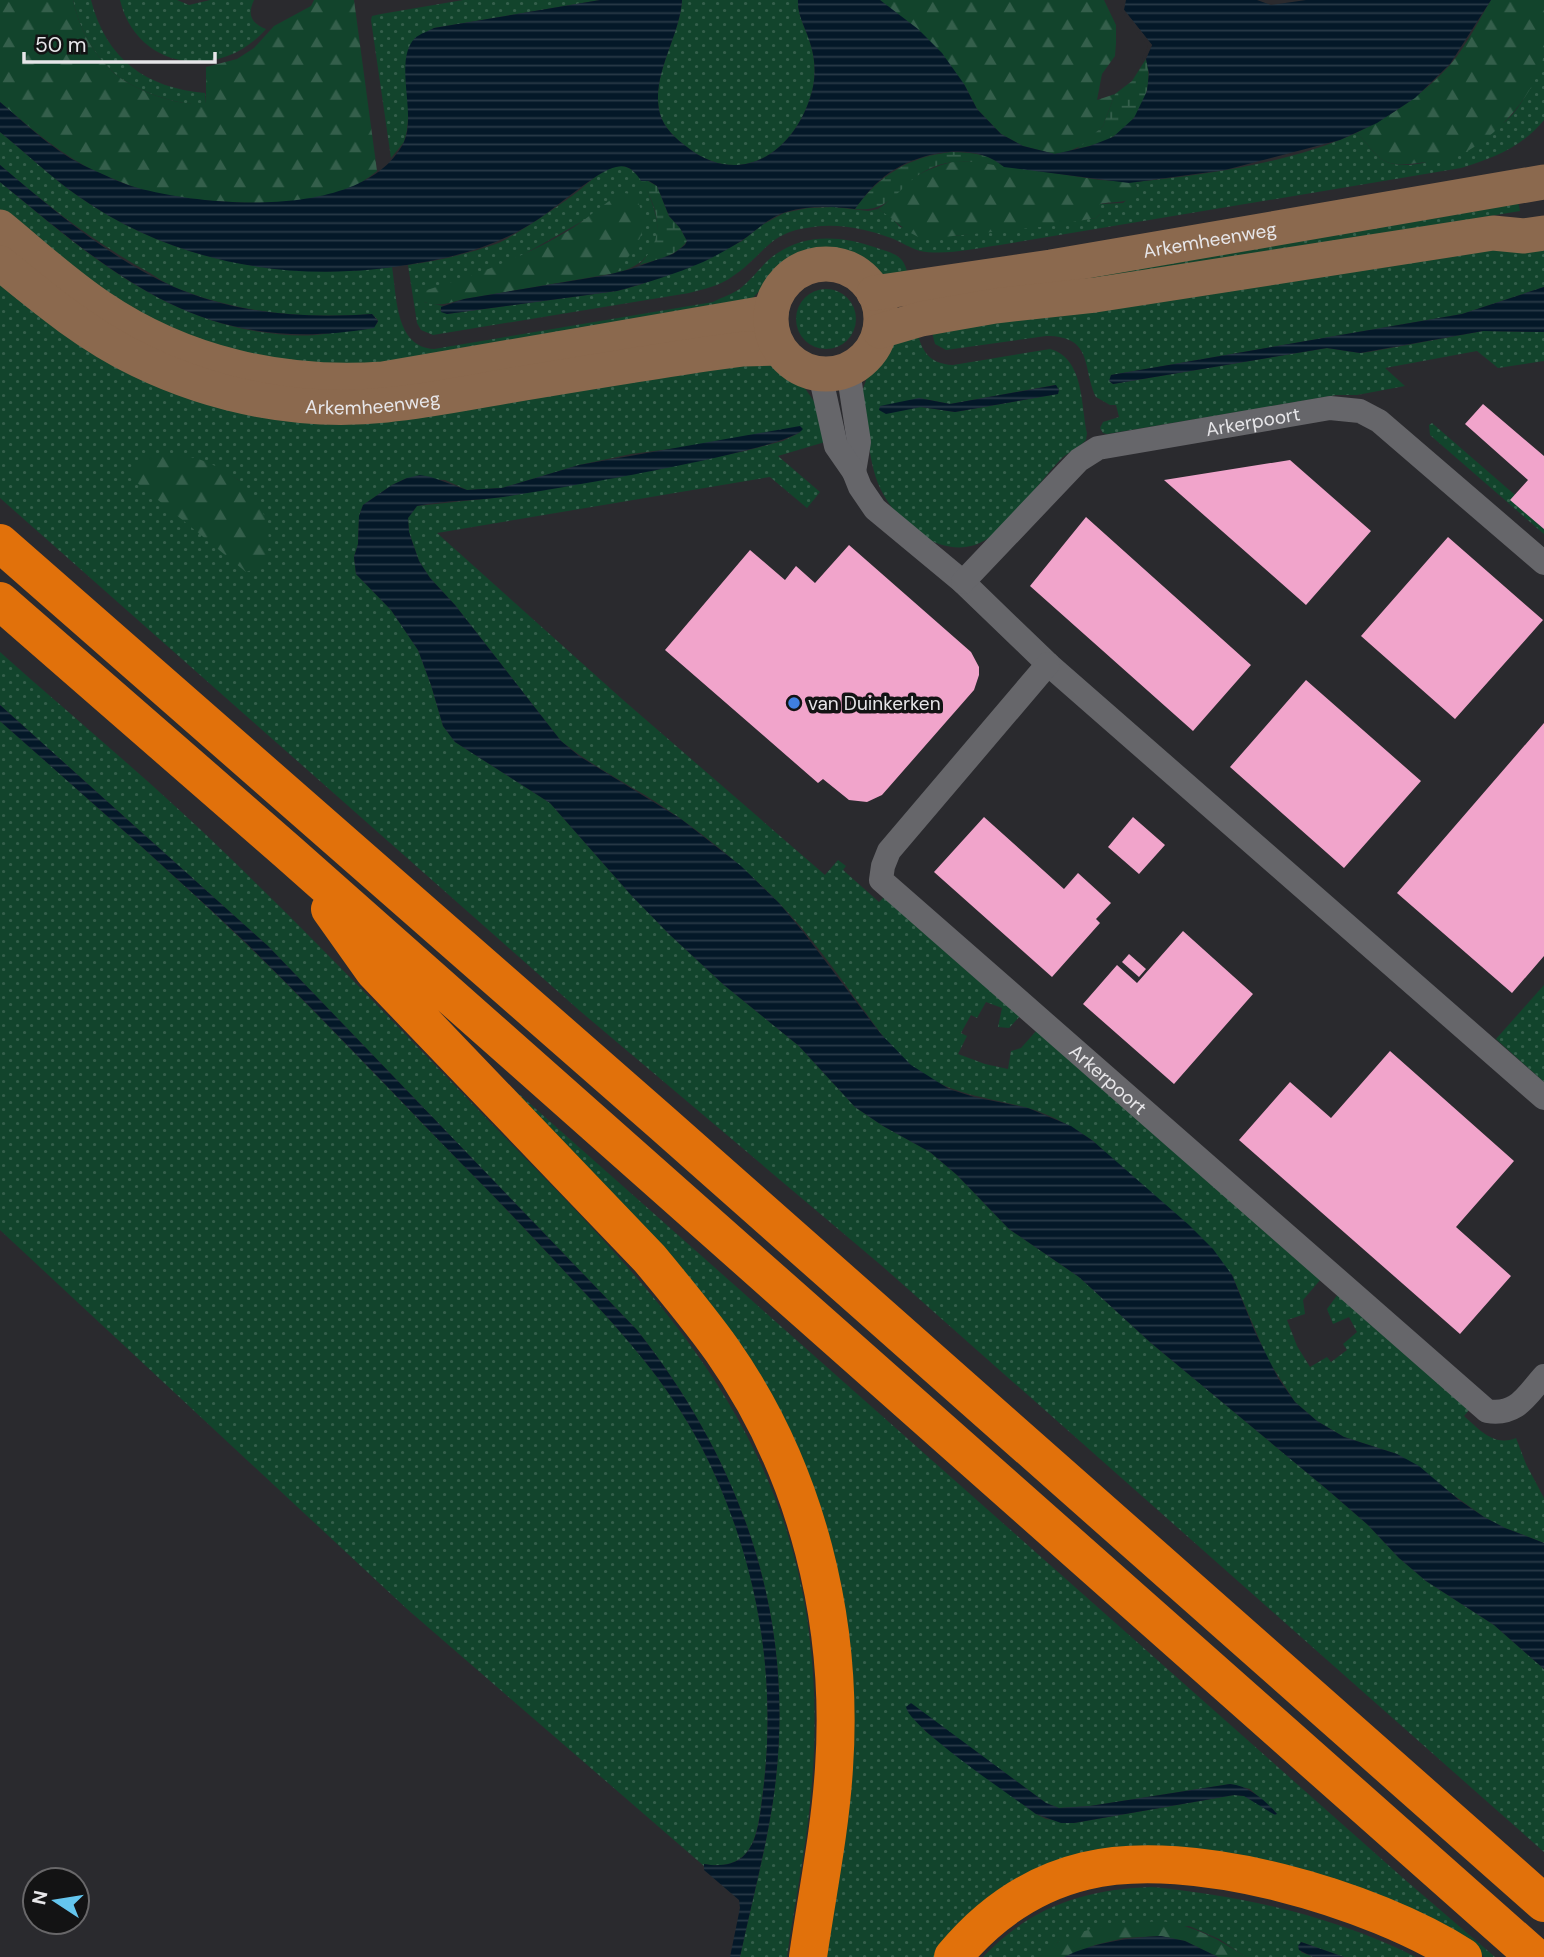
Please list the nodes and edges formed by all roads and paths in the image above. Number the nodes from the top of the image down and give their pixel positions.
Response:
1 (1544, 182) edge
2 (1544, 215) edge
3 (0, 227) edge
4 (1493, 233) junction
5 (1544, 233) edge
6 (0, 263) edge
7 (874, 293) junction
8 (771, 312) junction
9 (880, 331) junction
10 (778, 348) junction
11 (834, 372) junction
12 (0, 542) edge
13 (1544, 564) edge
14 (963, 582) junction
15 (0, 601) edge
16 (1048, 664) junction
17 (288, 852) junction
18 (1544, 1098) edge
19 (1544, 1376) edge
20 (1544, 1903) edge
21 (808, 1957) edge
22 (953, 1957) edge
23 (1463, 1957) edge
24 (1535, 1957) edge

1 - 7 main road, Arkemheenweg
2 - 4 main road, Arkemheenweg
3 - 8 main road, Arkemheenweg
4 - 5 main road, Arkemheenweg
4 - 9 main road, Arkemheenweg
6 - 10 main road, Arkemheenweg
7 - 8 main road
7 - 9 main road
8 - 10 main road
9 - 11 main road
10 - 11 main road
11 - 14 street
12 - 20 highway
13 - 14 street, Arkerpoort
14 - 16 street
15 - 17 highway
16 - 18 street
16 - 19 street, Arkerpoort
17 - 21 highway
17 - 24 highway
22 - 23 highway

